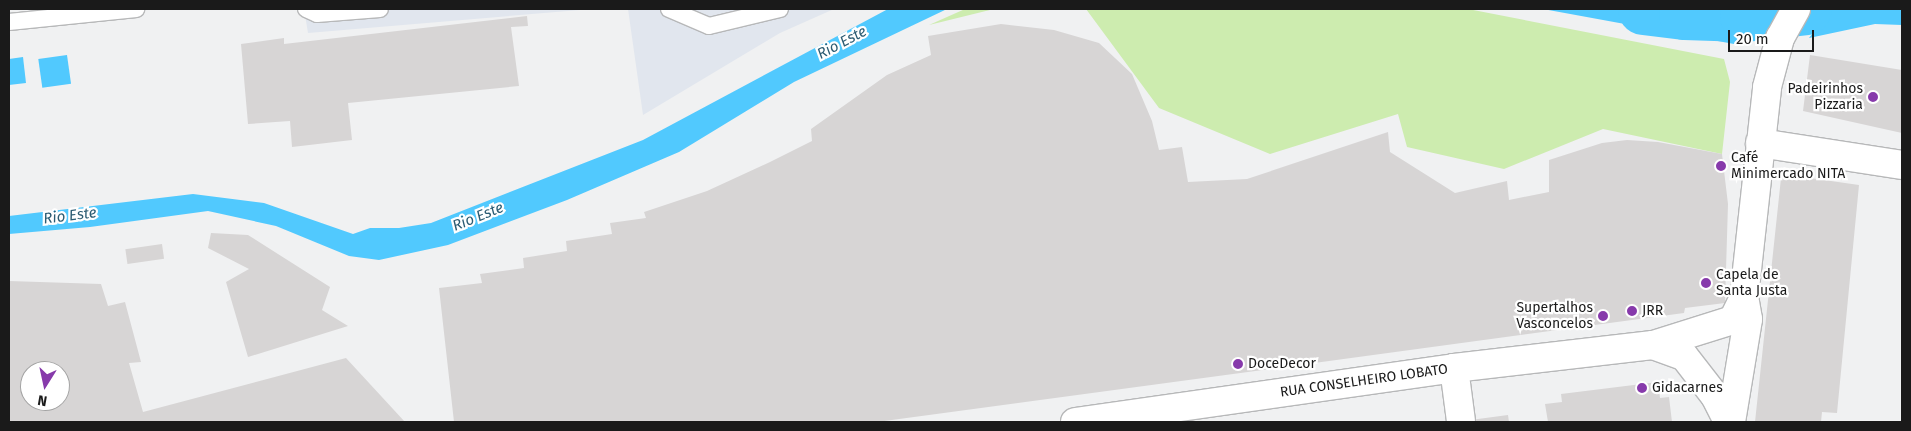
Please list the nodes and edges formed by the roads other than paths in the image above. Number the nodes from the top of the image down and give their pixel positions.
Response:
1 (136, 9) edge
2 (306, 9) edge
3 (380, 9) edge
4 (669, 9) edge
5 (780, 9) edge
6 (1791, 18) edge
7 (9, 22) edge
8 (1760, 143) junction
9 (1902, 165) edge
10 (1744, 297) junction
11 (1653, 345) junction
12 (1454, 368) junction
13 (1461, 421) edge
14 (1075, 422) edge
15 (1729, 422) edge

1 - 7 lane
2 - 3 lane
4 - 5 lane
6 - 8 main road
8 - 9 main road
8 - 10 main road
10 - 11 main road
10 - 15 main road
11 - 12 main road, RUA CONSELHEIRO LOBATO
11 - 15 main road
12 - 13 main road
12 - 14 main road, RUA CONSELHEIRO LOBATO

